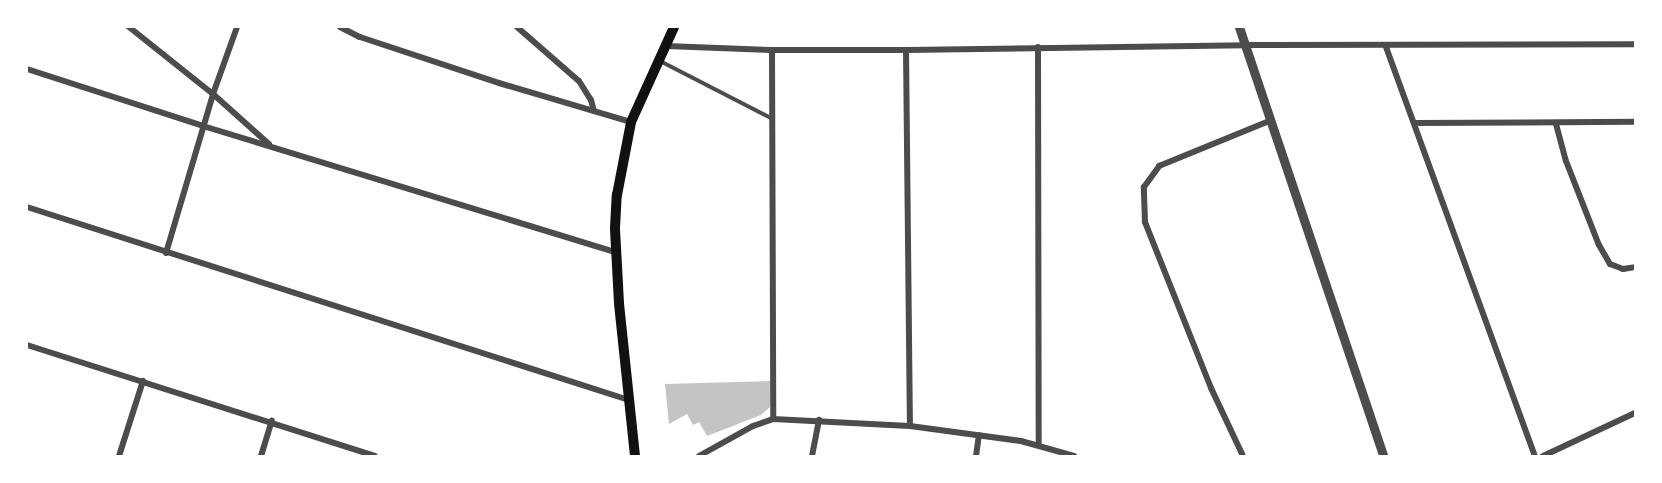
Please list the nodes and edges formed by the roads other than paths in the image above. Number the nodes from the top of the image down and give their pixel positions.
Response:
1 (129, 27) edge
2 (237, 27) edge
3 (340, 27) edge
4 (517, 27) edge
5 (674, 27) edge
6 (1239, 27) edge
7 (1635, 44) edge
8 (1245, 45) junction
9 (666, 46) junction
10 (1038, 47) junction
11 (1386, 47) junction
12 (772, 50) junction
13 (906, 50) junction
14 (659, 61) junction
15 (27, 69) edge
16 (213, 93) junction
17 (594, 111) junction
18 (773, 119) junction
19 (1269, 121) junction
20 (631, 122) junction
21 (1635, 122) edge
22 (1414, 123) junction
23 (1556, 124) junction
24 (203, 126) junction
25 (270, 146) junction
26 (27, 207) edge
27 (166, 252) junction
28 (616, 252) junction
29 (1635, 267) edge
30 (27, 345) edge
31 (143, 381) junction
32 (629, 400) junction
33 (1635, 413) edge
34 (773, 419) junction
35 (819, 420) junction
36 (272, 421) junction
37 (910, 426) junction
38 (979, 435) junction
39 (1039, 445) junction
40 (119, 456) edge
41 (261, 456) edge
42 (375, 456) edge
43 (635, 456) edge
44 (699, 456) edge
45 (812, 456) edge
46 (976, 456) edge
47 (1074, 456) edge
48 (1243, 456) edge
49 (1383, 456) edge
50 (1535, 456) edge
51 (1543, 456) edge

1 - 16 street
2 - 16 street
3 - 17 street
4 - 17 street
5 - 9 main road
6 - 8 street
7 - 11 street
8 - 10 street
8 - 11 street
8 - 19 street
9 - 12 street
9 - 14 main road
10 - 13 street
10 - 39 street
11 - 22 street
12 - 13 street
12 - 18 street
13 - 37 street
14 - 18 lane
14 - 20 main road
15 - 24 street
16 - 24 street
16 - 25 street
17 - 20 street
18 - 34 street
19 - 48 street
19 - 49 street
20 - 28 main road
21 - 23 street
22 - 23 street
22 - 50 street
23 - 29 street
24 - 25 street
24 - 27 street
25 - 28 street
26 - 27 street
27 - 32 street
28 - 32 main road
30 - 31 street
31 - 36 street
31 - 40 street
32 - 43 main road
33 - 51 street
34 - 35 street
34 - 44 street
35 - 37 street
35 - 45 street
36 - 41 street
36 - 42 street
37 - 38 street
38 - 39 street
38 - 46 street
39 - 47 street

